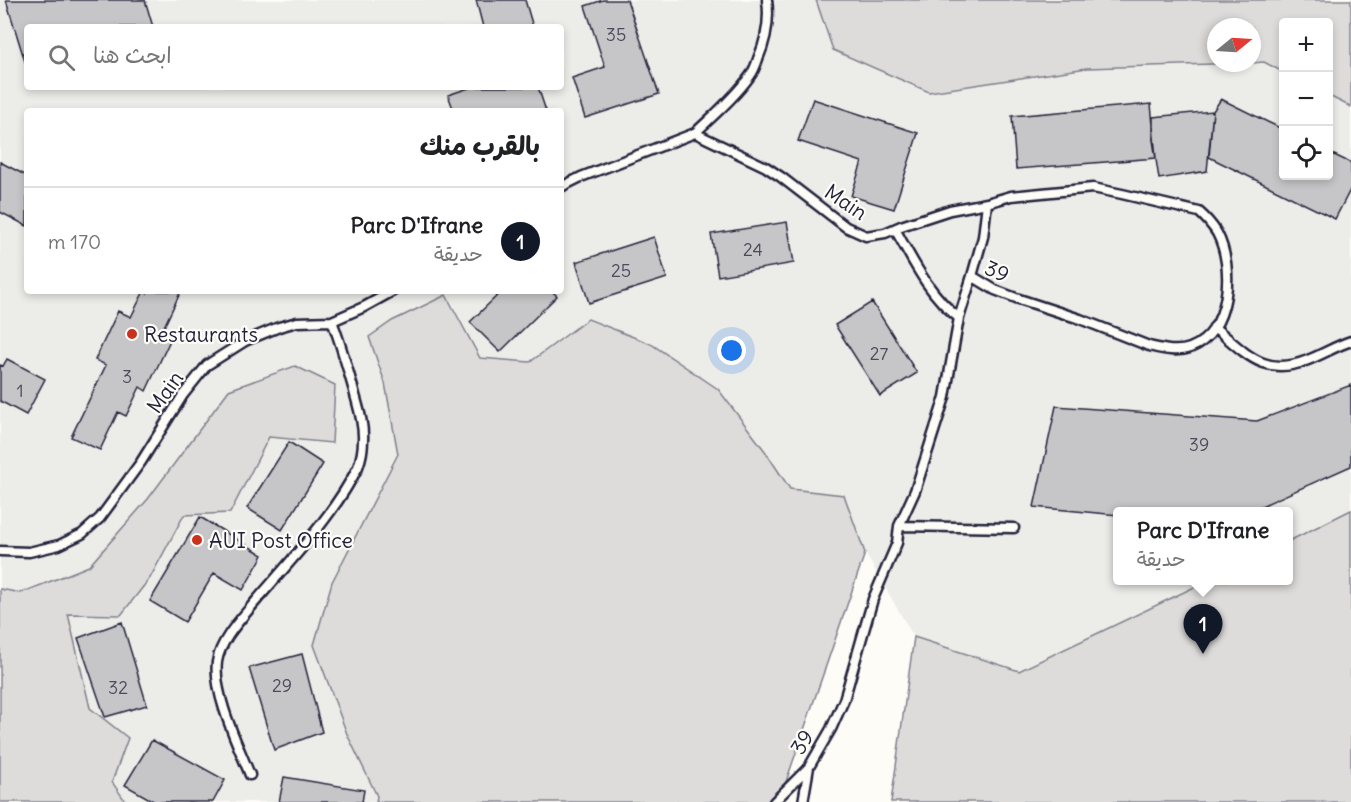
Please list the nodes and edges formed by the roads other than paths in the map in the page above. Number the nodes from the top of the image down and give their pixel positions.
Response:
1 (767, 0) edge
2 (695, 132) junction
3 (564, 186) edge
4 (987, 203) junction
5 (895, 229) junction
6 (972, 276) junction
7 (388, 294) edge
8 (959, 318) junction
9 (332, 321) junction
10 (1214, 327) junction
11 (1351, 341) edge
12 (899, 526) junction
13 (1014, 528) dead end
14 (0, 551) edge
15 (809, 767) junction
16 (250, 775) dead end
17 (774, 802) edge
18 (803, 802) edge

1 - 2 lane
2 - 3 lane
2 - 5 lane, Main
4 - 5 lane, Main
4 - 6 lane
4 - 10 lane, 39
5 - 8 lane
6 - 8 lane, 39
6 - 10 lane, 39
7 - 9 lane, Main
8 - 12 lane, 39
9 - 14 lane, Main
9 - 16 lane
10 - 11 lane
12 - 13 lane
12 - 15 lane, 39
15 - 17 lane, 39
15 - 18 lane

